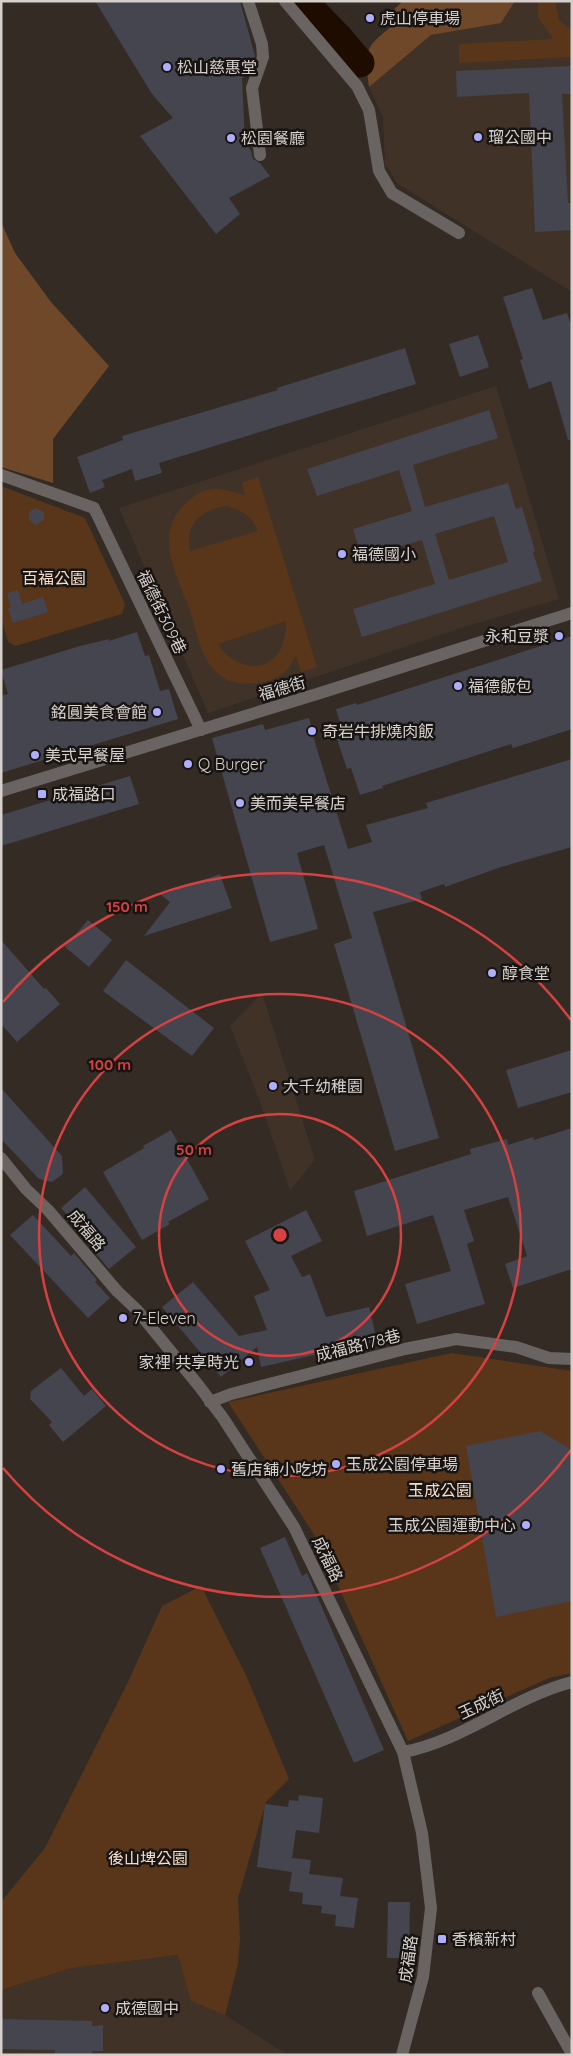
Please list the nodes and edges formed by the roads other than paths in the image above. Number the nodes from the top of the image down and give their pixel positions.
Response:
1 (248, 1) edge
2 (285, 1) edge
3 (260, 155) dead end
4 (459, 234) dead end
5 (1, 475) edge
6 (572, 613) edge
7 (201, 730) junction
8 (1, 791) edge
9 (1, 1158) edge
10 (572, 1359) edge
11 (210, 1402) junction
12 (572, 1682) edge
13 (403, 1752) junction
14 (538, 1993) dead end
15 (572, 2054) edge
16 (402, 2055) edge

1 - 3 street
2 - 4 street
5 - 7 street, 福德街309巷
6 - 7 street, 福德街
7 - 8 street, 福德街
9 - 11 street, 成福路
10 - 11 street, 成福路178巷
11 - 13 street, 成福路
12 - 13 street, 玉成街
13 - 16 street, 成福路
14 - 15 street

